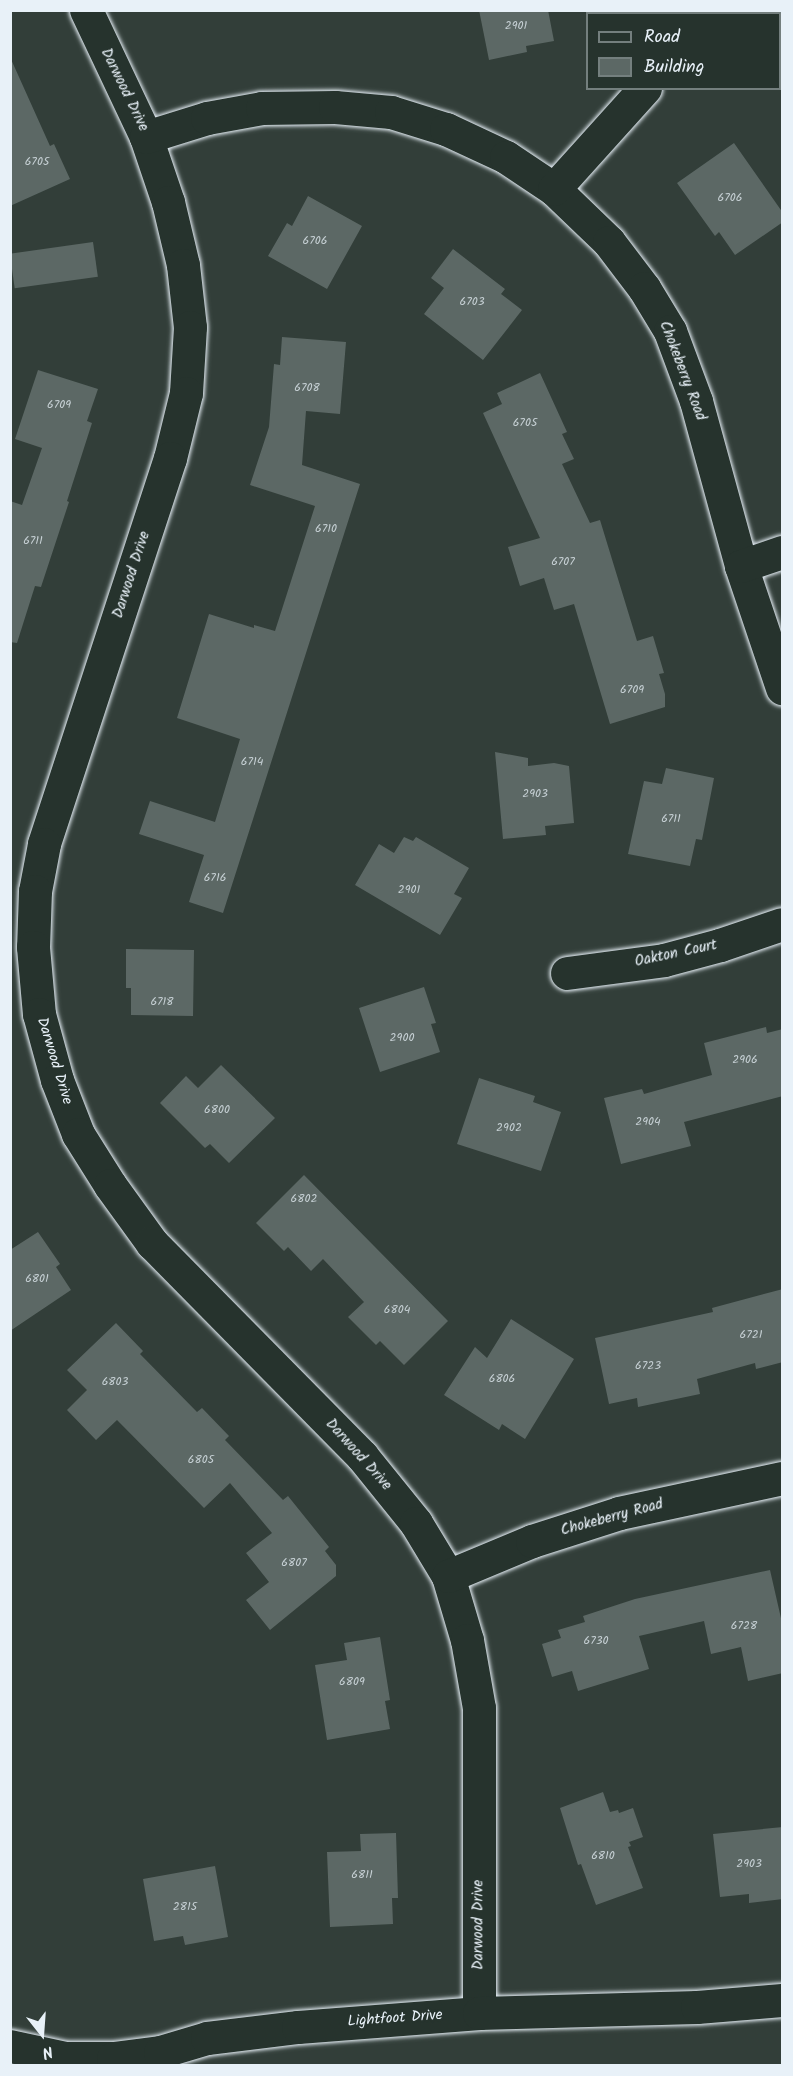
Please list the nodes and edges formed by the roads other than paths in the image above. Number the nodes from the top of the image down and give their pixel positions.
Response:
1 (86, 10) edge
2 (643, 90) edge
3 (146, 137) junction
4 (554, 189) junction
5 (783, 552) edge
6 (741, 566) junction
7 (783, 688) edge
8 (783, 924) edge
9 (567, 973) dead end
10 (25, 1016) edge
11 (783, 1478) edge
12 (448, 1576) junction
13 (783, 2000) edge
14 (479, 2013) junction
15 (10, 2046) edge

1 - 3 street, Darwood Drive
2 - 4 street
3 - 4 street, Chokeberry Road
3 - 10 street, Darwood Drive
4 - 6 street, Chokeberry Road
5 - 6 street
6 - 7 street, Chokeberry Road
8 - 9 street, Oakton Court
10 - 12 street, Darwood Drive
11 - 12 street, Chokeberry Road
12 - 14 street, Darwood Drive
13 - 14 street, Lightfoot Drive
14 - 15 street, Lightfoot Drive

